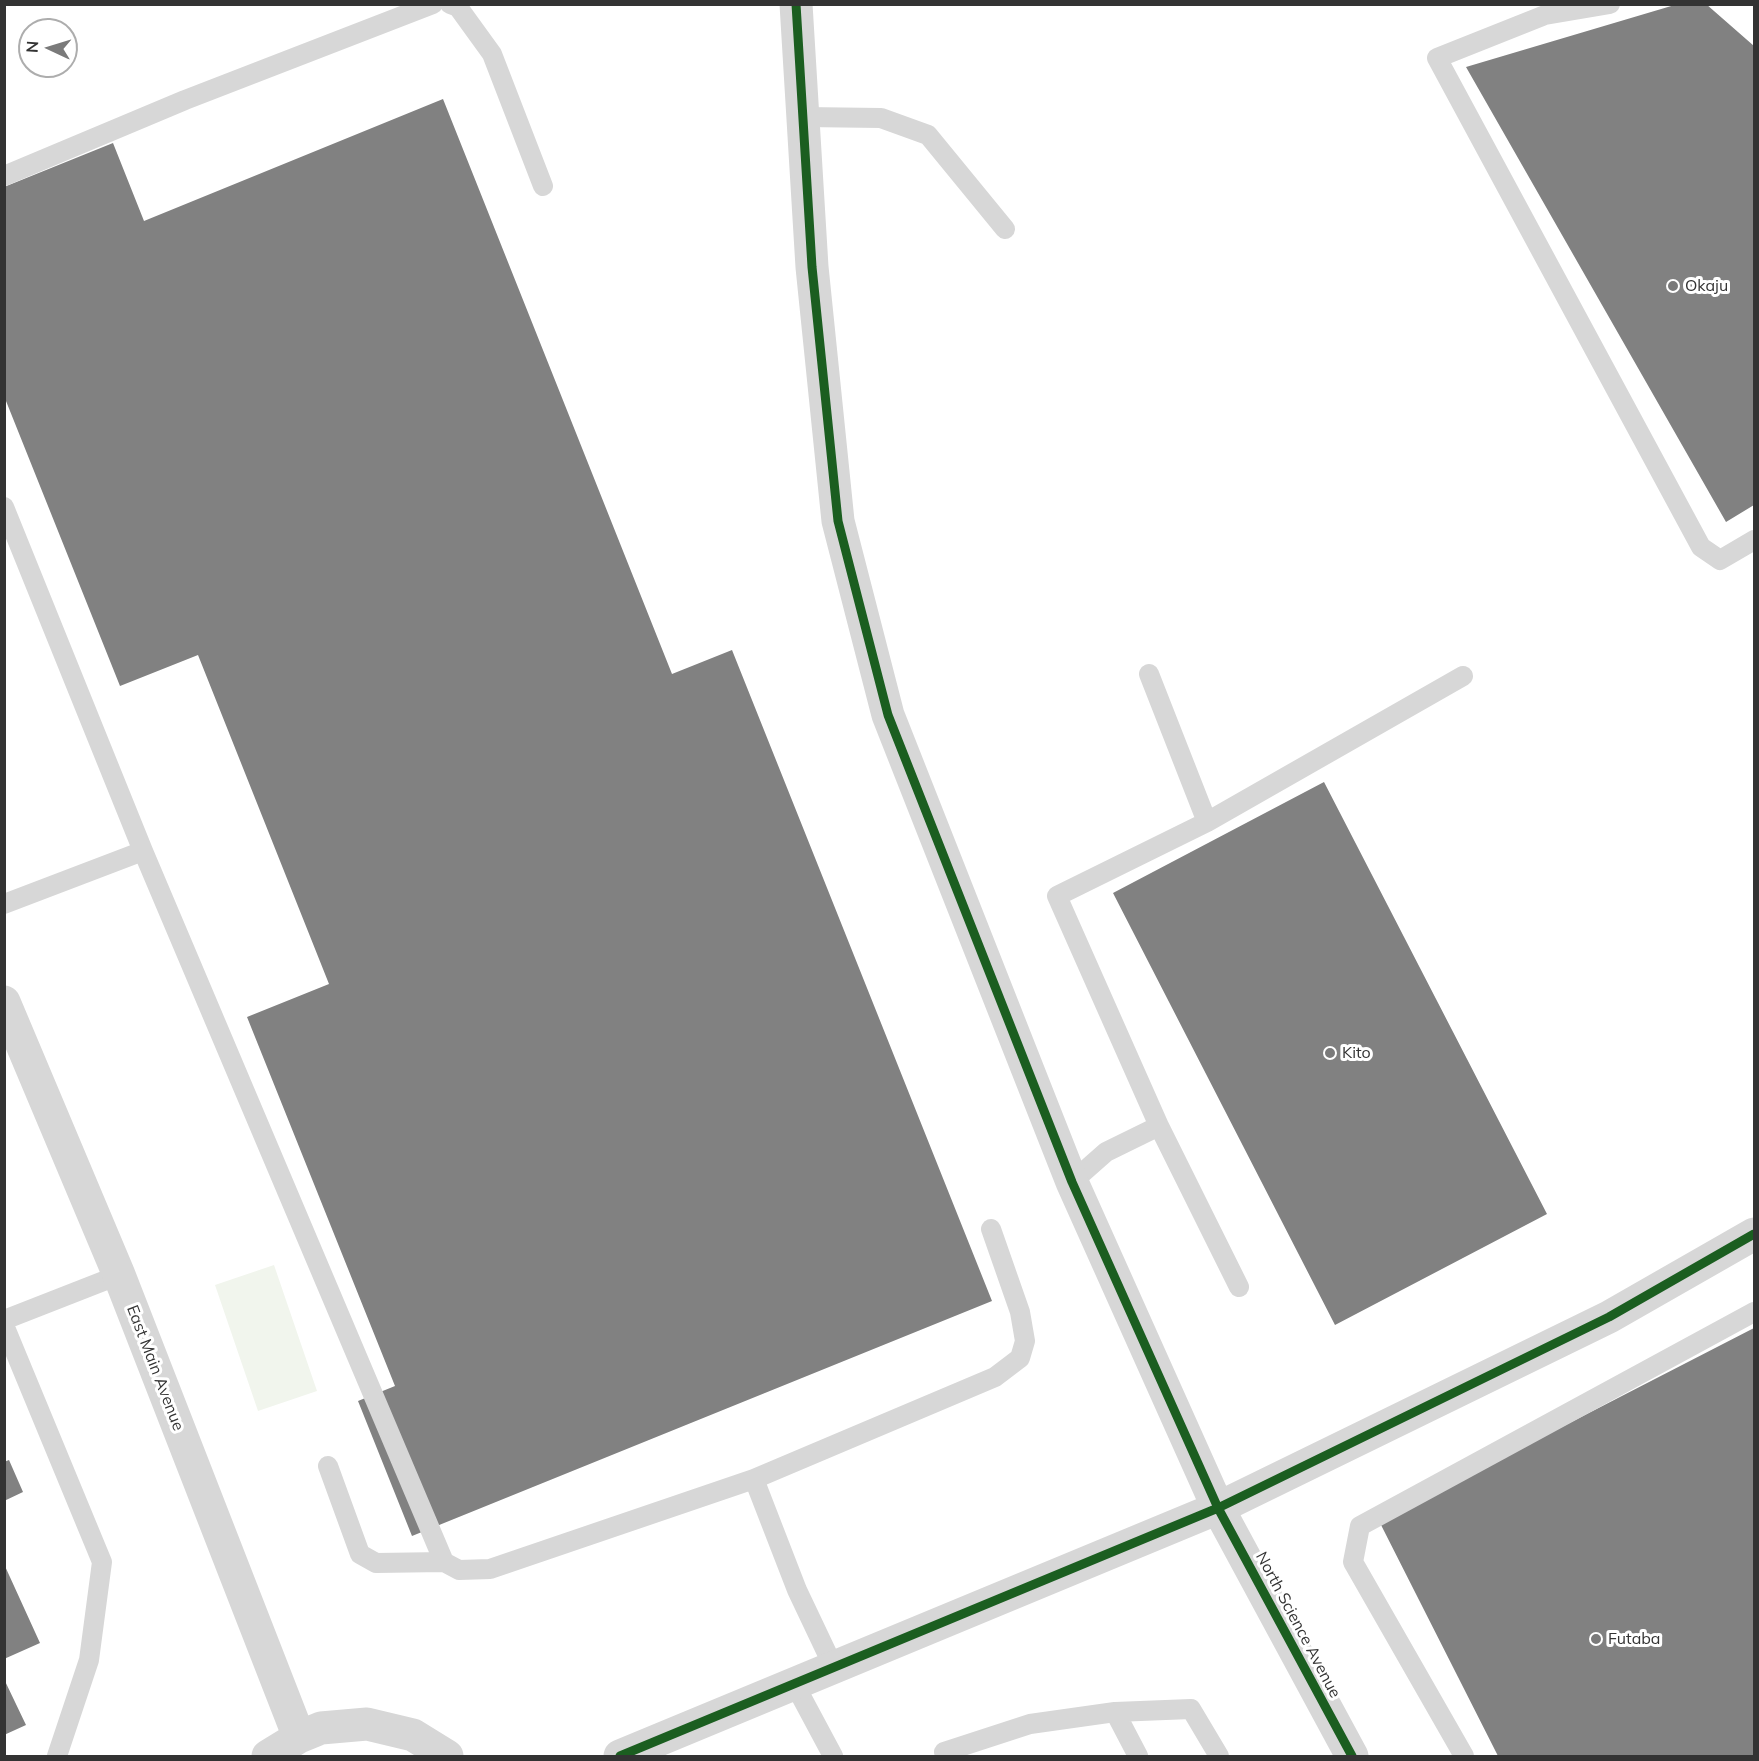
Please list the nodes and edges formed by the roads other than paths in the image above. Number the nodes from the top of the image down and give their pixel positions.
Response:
1 (433, 4) edge
2 (450, 4) edge
3 (796, 4) edge
4 (1610, 4) edge
5 (804, 117) junction
6 (4, 176) edge
7 (543, 186) dead end
8 (1005, 229) dead end
9 (4, 507) edge
10 (1755, 540) edge
11 (1149, 674) dead end
12 (1463, 676) dead end
13 (1207, 822) junction
14 (143, 851) junction
15 (4, 904) edge
16 (4, 1002) edge
17 (1159, 1126) junction
18 (1072, 1182) junction
19 (991, 1229) dead end
20 (1755, 1234) edge
21 (118, 1275) junction
22 (1239, 1287) dead end
23 (1755, 1312) edge
24 (4, 1320) edge
25 (4, 1325) edge
26 (328, 1466) dead end
27 (754, 1479) junction
28 (1218, 1508) junction
29 (444, 1562) junction
30 (834, 1668) junction
31 (795, 1685) junction
32 (1115, 1712) junction
33 (299, 1737) junction
34 (57, 1756) edge
35 (268, 1756) edge
36 (447, 1756) edge
37 (620, 1756) edge
38 (833, 1756) edge
39 (946, 1756) edge
40 (1138, 1756) edge
41 (1219, 1756) edge
42 (1352, 1756) edge
43 (1464, 1756) edge

1 - 6 lane
2 - 7 lane
3 - 5 street, North Science Avenue
4 - 10 lane
5 - 8 lane
5 - 18 street, North Science Avenue
9 - 14 lane
11 - 13 lane
12 - 13 lane
13 - 17 lane
14 - 15 lane
14 - 29 lane
16 - 21 street, East Main Avenue
17 - 18 lane
17 - 22 lane
18 - 28 street, North Science Avenue
19 - 27 lane
20 - 28 street
21 - 24 lane
21 - 33 street, East Main Avenue
23 - 43 lane
25 - 34 lane
26 - 29 lane
27 - 29 lane
27 - 30 lane
28 - 30 street
28 - 42 street, North Science Avenue
30 - 31 street
31 - 37 street
31 - 38 lane
32 - 39 lane
32 - 40 lane
32 - 41 lane
33 - 35 street
33 - 36 street

